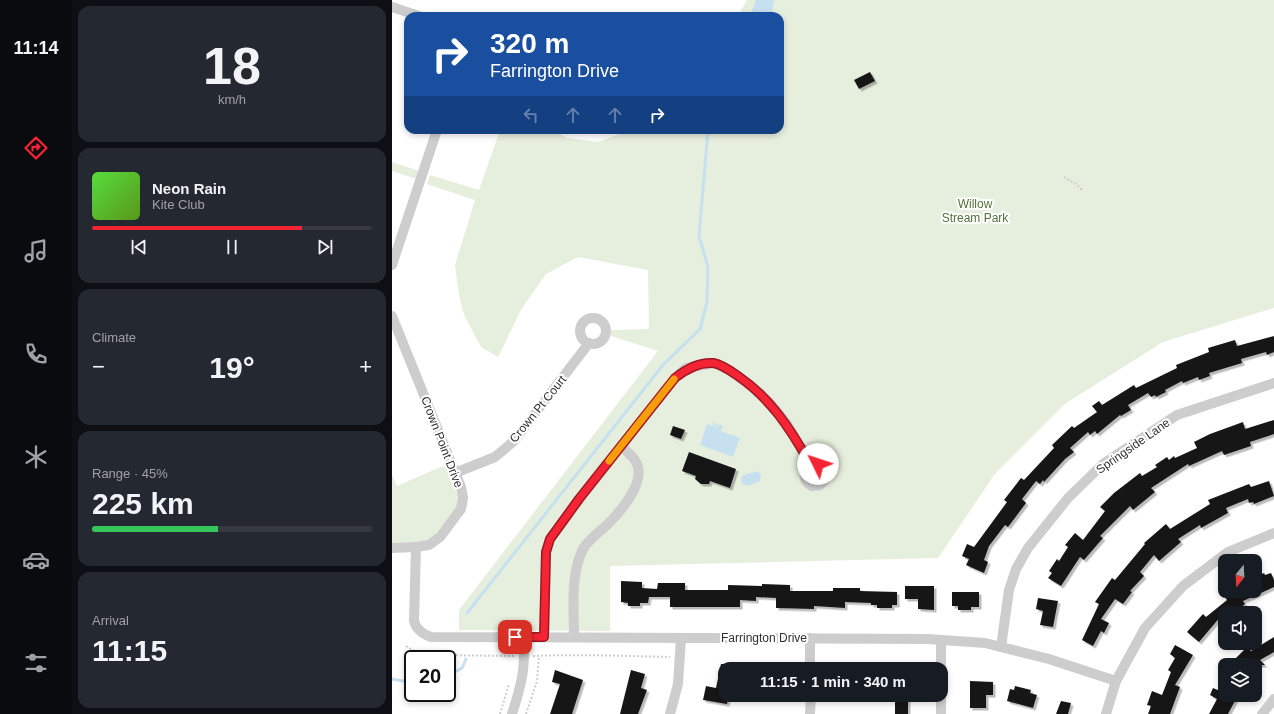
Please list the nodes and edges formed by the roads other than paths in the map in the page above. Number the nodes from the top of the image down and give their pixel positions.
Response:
1 (392, 7) edge
2 (407, 12) edge
3 (436, 134) edge
4 (392, 265) edge
5 (392, 316) edge
6 (589, 343) dead end
7 (1274, 383) edge
8 (621, 446) junction
9 (809, 462) dead end
10 (455, 473) junction
11 (1274, 533) edge
12 (416, 547) junction
13 (392, 548) edge
14 (524, 637) junction
15 (544, 637) junction
16 (574, 637) junction
17 (681, 638) junction
18 (810, 638) junction
19 (941, 640) junction
20 (1001, 647) junction
21 (810, 662) edge
22 (1116, 681) junction
23 (1274, 699) edge
24 (811, 702) edge
25 (512, 714) edge
26 (670, 714) edge
27 (810, 714) edge
28 (941, 714) edge
29 (1106, 714) edge
30 (1262, 714) edge

1 - 2 street
3 - 4 street
5 - 10 street, Crown Point Drive
6 - 10 street, Crown Pt Court
7 - 20 street, Springside Lane
8 - 9 street
8 - 15 street
8 - 16 street
10 - 12 street, Crown Point Drive
11 - 22 street
12 - 13 street, Crown Point Drive
12 - 14 street, Farrington Drive
14 - 15 street, Farrington Drive
14 - 25 street
15 - 16 street, Farrington Drive
16 - 17 street, Farrington Drive
17 - 18 street, Farrington Drive
17 - 26 street
18 - 19 street, Farrington Drive
18 - 21 street
19 - 20 street, Farrington Drive
19 - 28 street
20 - 22 street, Farrington Drive
22 - 29 street
23 - 30 street
24 - 27 street

